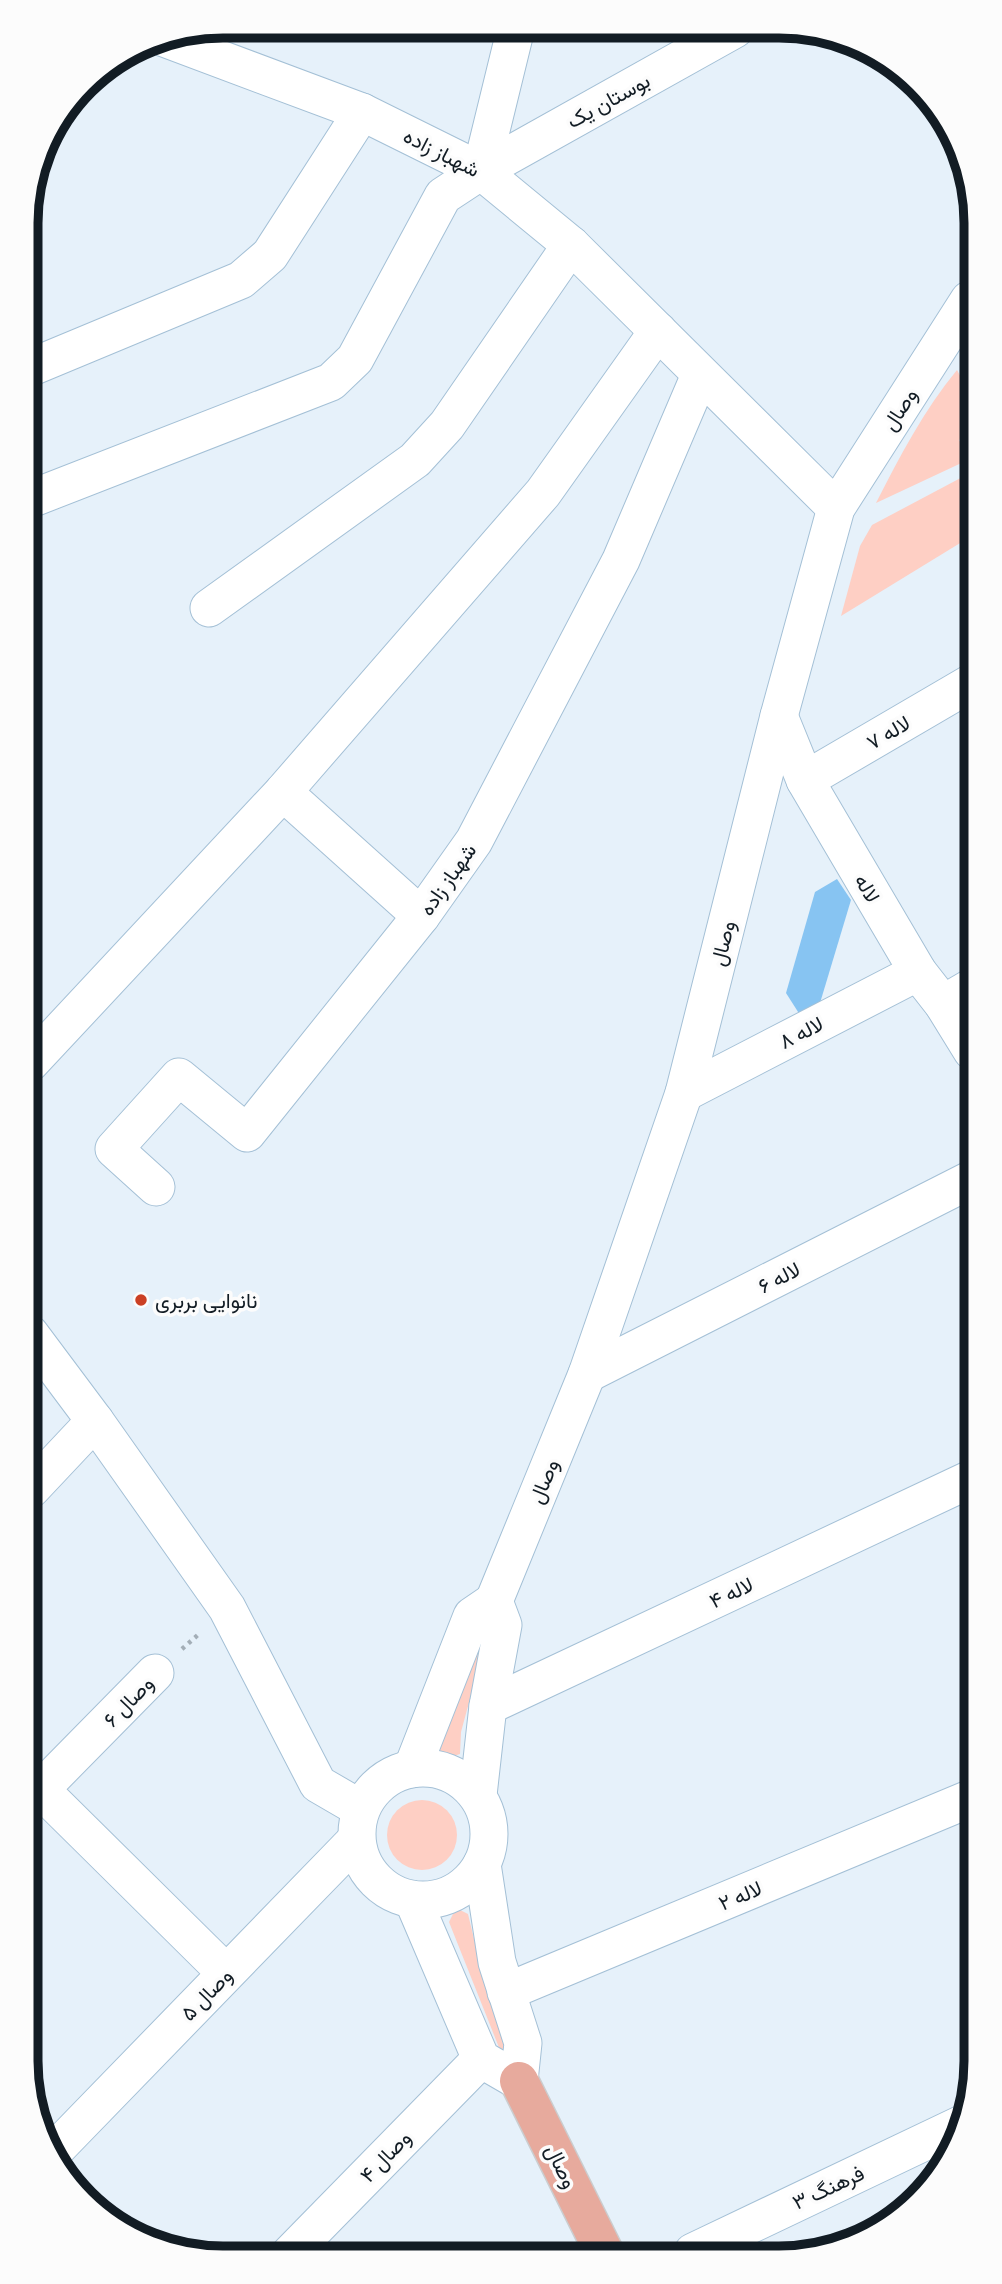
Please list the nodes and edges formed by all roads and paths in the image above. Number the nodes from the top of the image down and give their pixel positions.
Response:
1 (514, 38) edge
2 (719, 38) edge
3 (180, 44) edge
4 (362, 112) junction
5 (481, 170) junction
6 (571, 245) junction
7 (964, 308) edge
8 (658, 331) junction
9 (39, 364) edge
10 (700, 375) junction
11 (39, 496) edge
12 (836, 508) junction
13 (209, 608) dead end
14 (964, 687) edge
15 (779, 716) junction
16 (805, 780) junction
17 (283, 792) junction
18 (421, 916) junction
19 (918, 972) junction
20 (957, 995) edge
21 (964, 1020) edge
22 (39, 1054) edge
23 (684, 1093) junction
24 (156, 1187) dead end
25 (963, 1191) edge
26 (38, 1345) edge
27 (587, 1374) junction
28 (95, 1421) junction
29 (38, 1481) edge
30 (963, 1483) edge
31 (494, 1601) junction
32 (228, 1608) junction
33 (155, 1673) joint
34 (488, 1706) junction
35 (412, 1769) junction
36 (38, 1792) edge
37 (478, 1795) junction
38 (38, 1796) edge
39 (963, 1802) edge
40 (358, 1825) junction
41 (482, 1864) junction
42 (413, 1900) junction
43 (226, 1973) junction
44 (506, 1992) junction
45 (481, 2059) junction
46 (519, 2081) junction
47 (949, 2130) edge
48 (60, 2145) edge
49 (297, 2246) edge
50 (601, 2246) edge
51 (706, 2246) edge

1 - 5 street
2 - 5 street, بوستان یک
3 - 4 street, شهباز زاده
4 - 5 street, شهباز زاده
4 - 9 street
5 - 6 street, شهباز زاده
5 - 11 street, بوستان یک
6 - 8 street, شهباز زاده
6 - 13 street
7 - 12 street, وصال
8 - 10 street, شهباز زاده
8 - 17 street
10 - 12 street, شهباز زاده
10 - 18 street, شهباز زاده
12 - 15 street, وصال
14 - 16 street, لاله ۷
15 - 16 street, لاله
15 - 23 street, وصال
16 - 19 street, لاله
17 - 18 street
17 - 22 street
18 - 24 street, شهباز زاده
19 - 20 street, لاله
19 - 23 street, لاله ۸
20 - 21 street, لاله
23 - 27 street, وصال
25 - 27 street, لاله ۶
26 - 28 street
27 - 31 street, وصال
28 - 29 street
28 - 32 street
30 - 34 street, لاله ۴
31 - 34 street
31 - 35 street
32 - 33 path, وصال ۶
32 - 40 street
33 - 36 street, وصال ۶
34 - 37 street
35 - 37 street
35 - 40 street
37 - 41 street
38 - 43 street
39 - 44 street, لاله ۲
40 - 42 street
40 - 43 street, وصال ۵
41 - 42 street
41 - 44 street
42 - 45 street
43 - 48 street, وصال ۵
44 - 46 street
45 - 46 street
45 - 49 street, وصال ۴
46 - 50 main road, وصال
47 - 51 street, فرهنگ ۳

